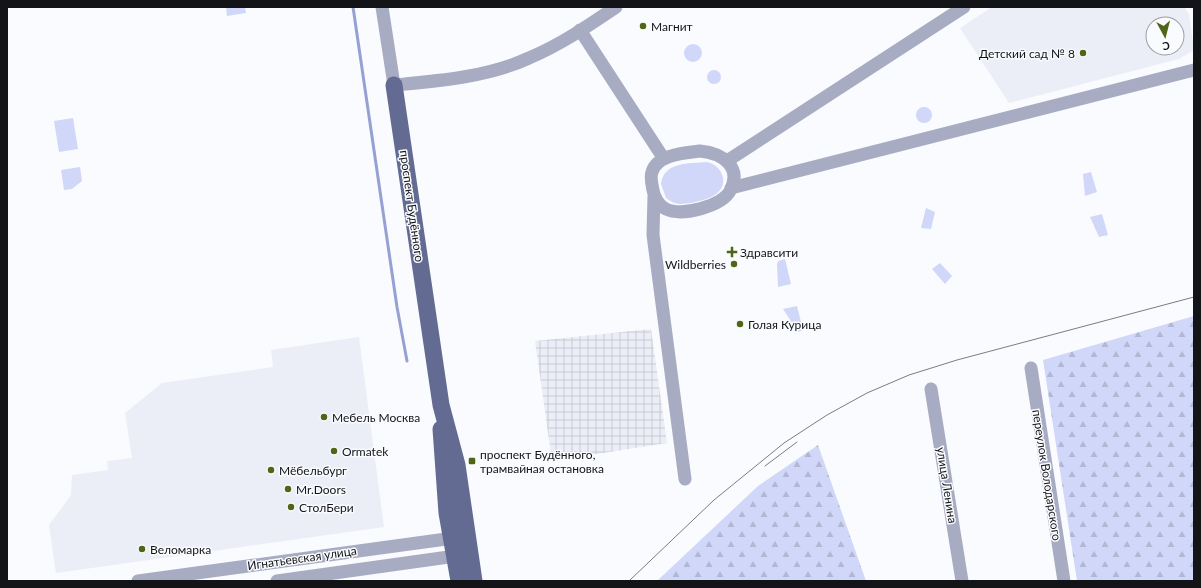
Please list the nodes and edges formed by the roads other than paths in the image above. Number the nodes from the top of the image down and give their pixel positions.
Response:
1 (382, 7) edge
2 (616, 7) edge
3 (964, 7) edge
4 (580, 30) junction
5 (1194, 70) edge
6 (394, 85) junction
7 (664, 159) junction
8 (727, 161) junction
9 (731, 188) junction
10 (654, 196) junction
11 (1031, 368) dead end
12 (931, 389) dead end
13 (686, 479) dead end
14 (459, 537) junction
15 (462, 555) junction
16 (187, 577) edge
17 (138, 581) edge
18 (277, 581) edge
19 (459, 581) edge
20 (474, 581) edge
21 (962, 581) edge
22 (1064, 581) edge

1 - 6 street, проспект Будённого
2 - 4 street
3 - 8 street
4 - 6 street
4 - 7 street
5 - 9 street
6 - 14 main road, проспект Будённого
7 - 8 street
7 - 10 street
8 - 9 street
9 - 10 street
10 - 13 street
11 - 22 street, переулок Володарского
12 - 21 street, улица Ленина
14 - 15 main road, проспект Будённого
14 - 16 street, Игнатьевская улица
15 - 18 street, Игнатьевская улица
15 - 19 main road, проспект Будённого
15 - 20 main road, проспект Будённого
16 - 17 street, Игнатьевская улица

